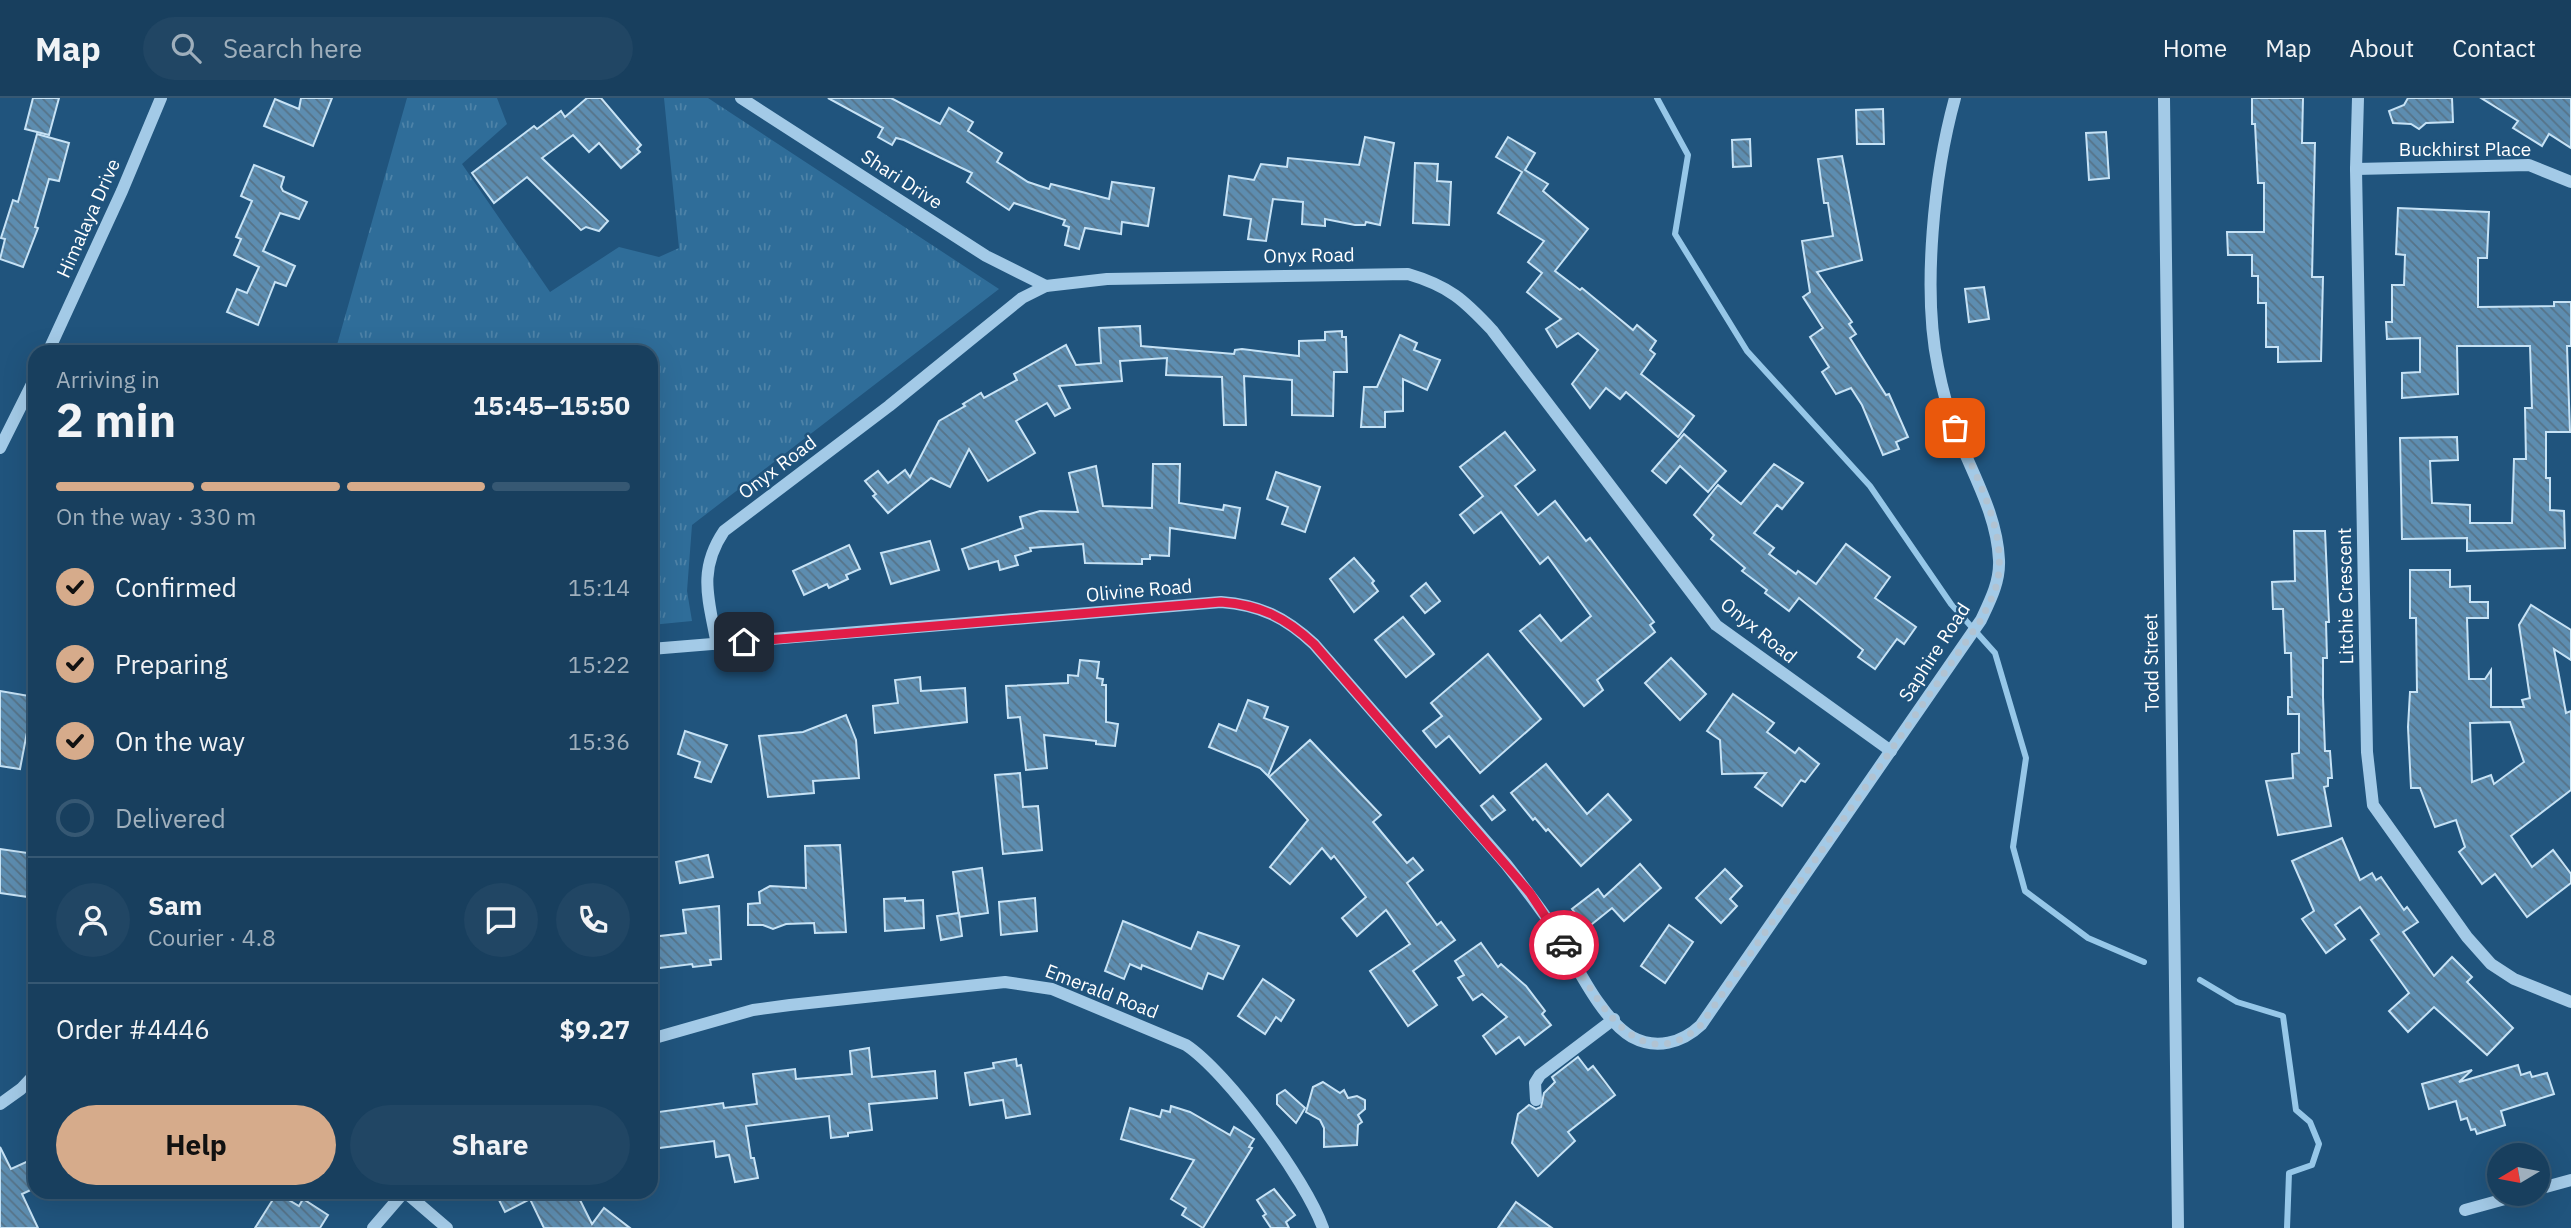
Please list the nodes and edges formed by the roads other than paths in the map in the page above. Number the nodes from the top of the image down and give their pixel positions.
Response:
1 (160, 98) edge
2 (741, 98) edge
3 (1955, 98) edge
4 (2164, 98) edge
5 (2358, 98) edge
6 (2356, 169) junction
7 (2571, 182) edge
8 (1046, 286) junction
9 (51, 345) edge
10 (28, 392) edge
11 (0, 447) edge
12 (717, 645) junction
13 (658, 649) edge
14 (1891, 751) junction
15 (2571, 1002) edge
16 (1614, 1019) junction
17 (658, 1037) edge
18 (1681, 1040) joint
19 (28, 1082) edge
20 (1536, 1100) dead end
21 (0, 1104) edge
22 (2571, 1180) edge
23 (2550, 1186) edge
24 (398, 1199) edge
25 (412, 1199) edge
26 (2487, 1204) edge
27 (2465, 1210) dead end
28 (373, 1228) edge
29 (447, 1228) edge
30 (1323, 1228) edge
31 (2178, 1228) edge

1 - 9 street, Himalaya Drive
2 - 8 street, Shari Drive
3 - 14 street, Saphire Road
4 - 31 street, Todd Street
5 - 6 street, Litchie Crescent
6 - 7 street, Buckhirst Place
6 - 15 street, Litchie Crescent
8 - 12 street, Onyx Road
8 - 14 street, Onyx Road
10 - 11 street
12 - 13 street, Olivine Road
12 - 16 street, Olivine Road
14 - 18 street, Saphire Road
16 - 18 street, Olivine Road
16 - 20 street
17 - 30 street, Emerald Road
19 - 21 street
22 - 23 street
24 - 28 street
25 - 29 street
26 - 27 street

